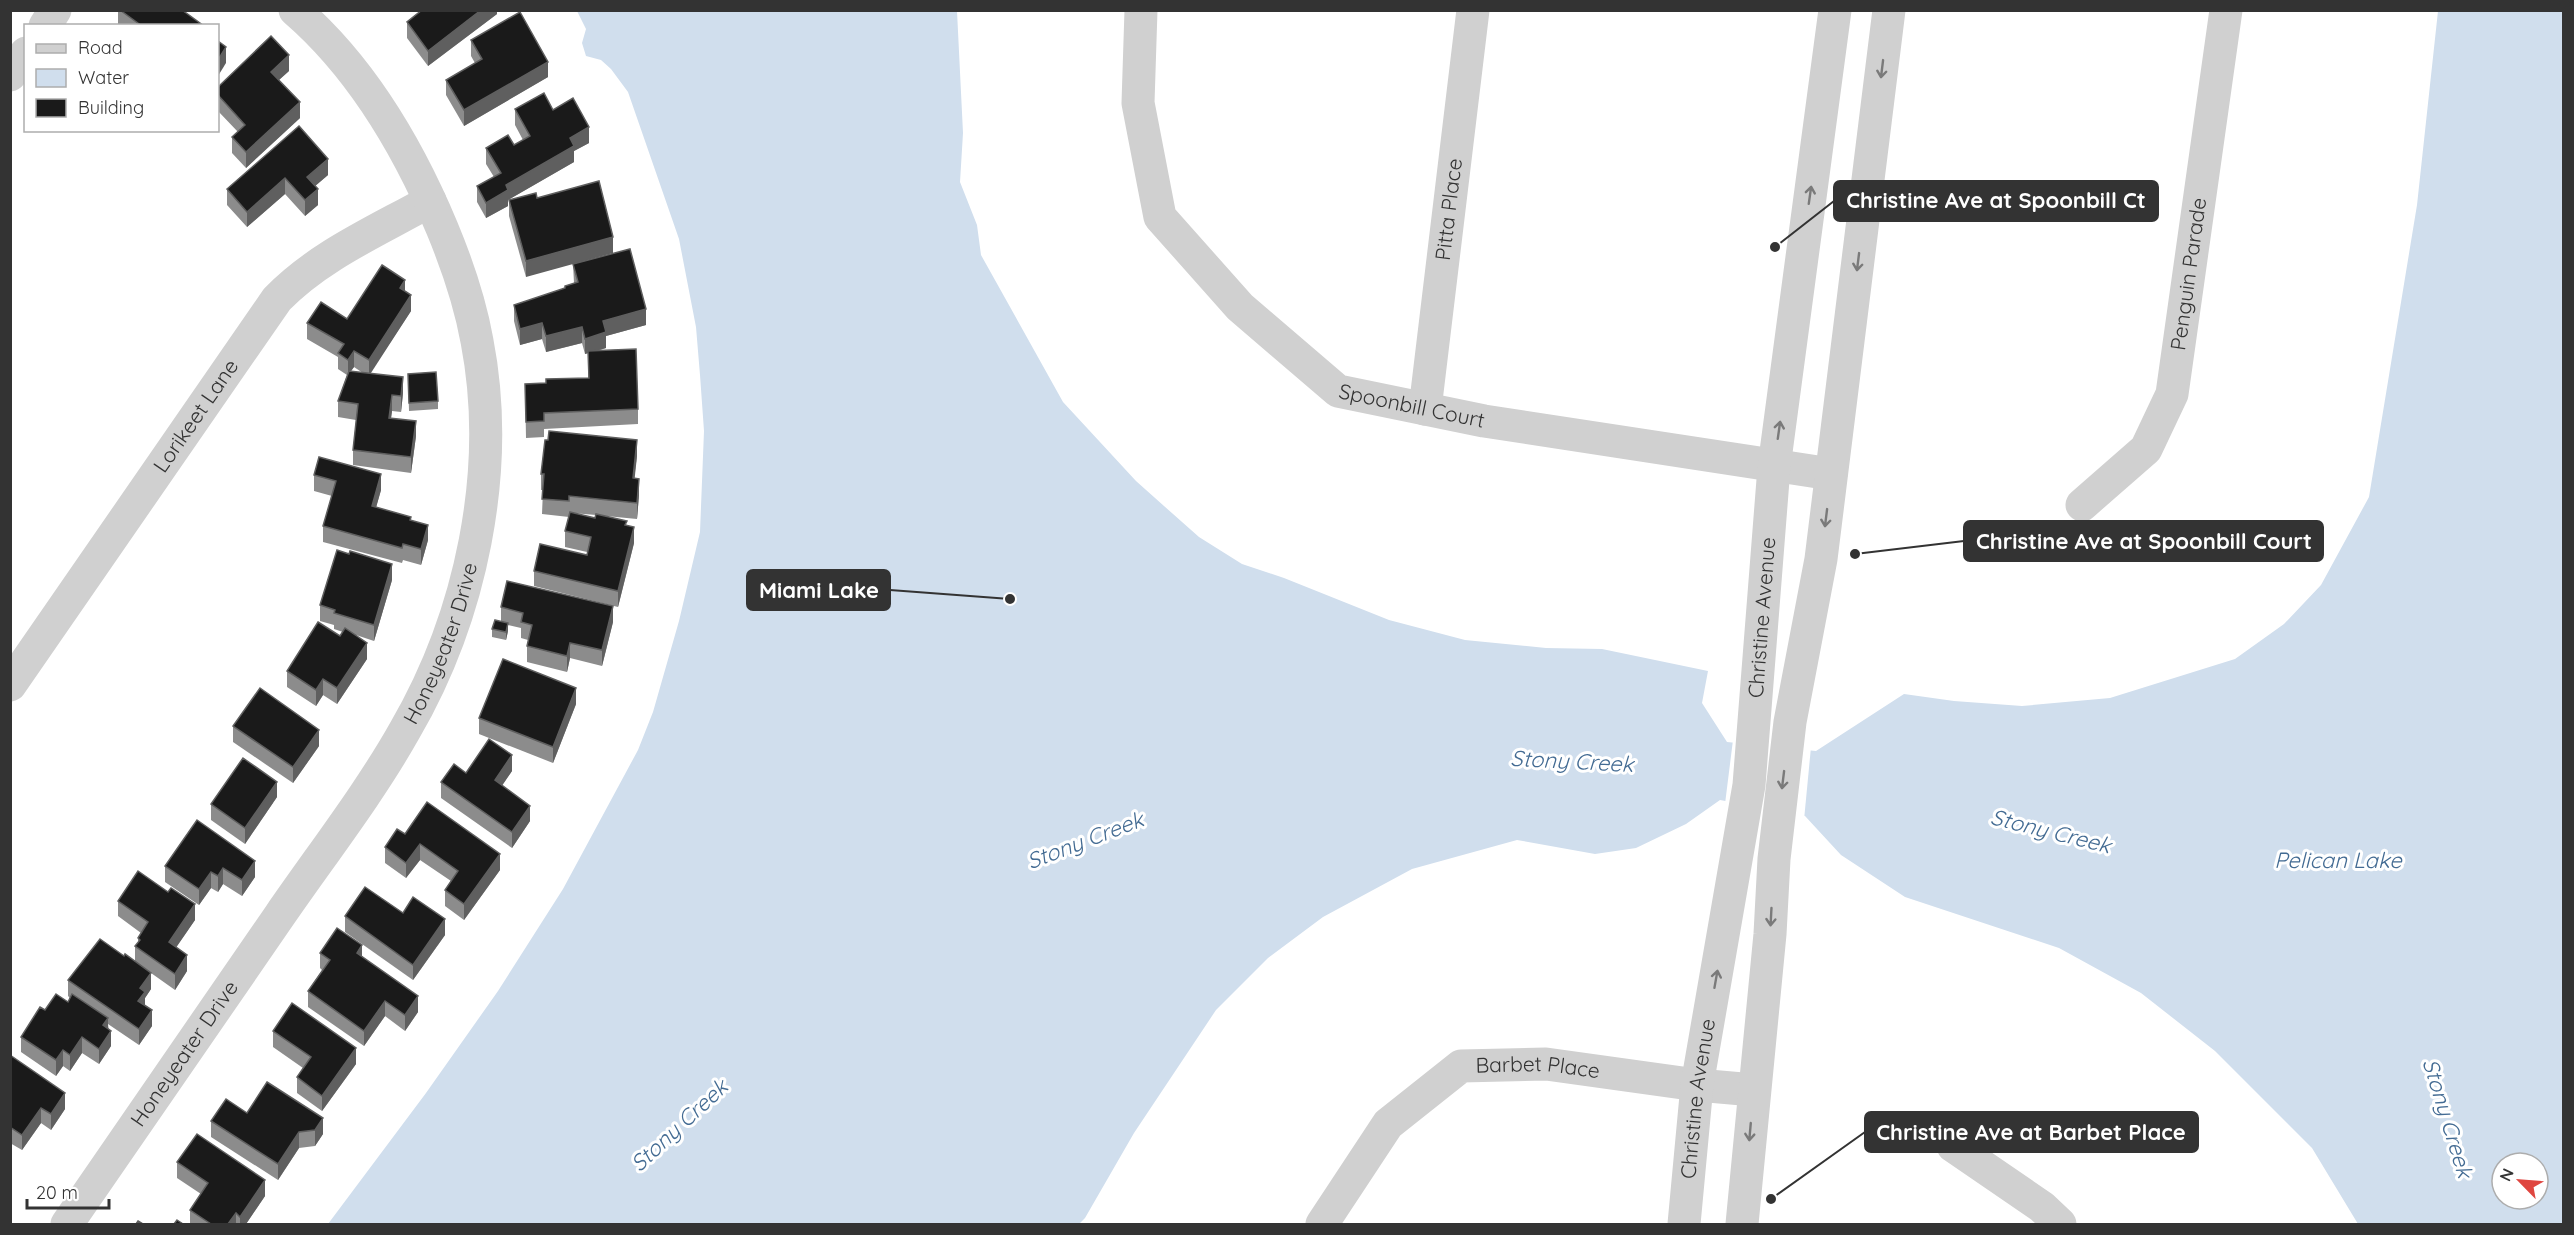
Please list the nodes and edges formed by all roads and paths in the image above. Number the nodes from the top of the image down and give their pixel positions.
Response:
1 (55, 10) edge
2 (295, 10) edge
3 (1141, 10) edge
4 (1473, 10) edge
5 (1835, 10) edge
6 (1889, 10) edge
7 (2226, 10) edge
8 (46, 24) edge
9 (24, 56) edge
10 (10, 75) edge
11 (430, 201) junction
12 (1425, 409) junction
13 (1774, 467) junction
14 (1831, 474) junction
15 (2082, 505) dead end
16 (10, 685) edge
17 (1698, 1085) junction
18 (1754, 1090) junction
19 (1953, 1146) dead end
20 (67, 1224) edge
21 (1322, 1224) edge
22 (1684, 1224) edge
23 (1742, 1224) edge
24 (2060, 1224) edge

1 - 8 street
2 - 11 street, Honeyeater Drive
3 - 12 street, Spoonbill Court
4 - 12 street, Pitta Place
13 -> 5 street, Christine Avenue
6 -> 14 street, Christine Avenue
7 - 15 street, Penguin Parade
9 - 10 street
11 - 16 street, Lorikeet Lane
11 - 20 street, Honeyeater Drive
12 - 13 street, Spoonbill Court
13 - 14 street, Spoonbill Court
17 -> 13 street, Christine Avenue
14 -> 18 street, Christine Avenue
17 - 18 street, Barbet Place
17 - 21 street, Barbet Place
17 - 22 street, Christine Avenue
18 -> 23 street, Christine Avenue
19 - 24 street

